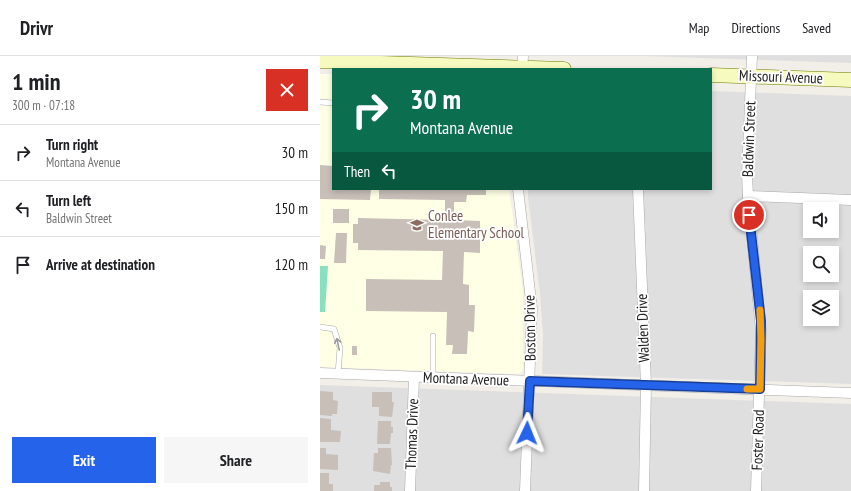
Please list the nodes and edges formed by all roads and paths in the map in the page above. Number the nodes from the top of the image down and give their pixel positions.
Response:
1 (752, 56) edge
2 (320, 61) edge
3 (522, 64) edge
4 (385, 66) edge
5 (556, 68) edge
6 (712, 75) edge
7 (751, 76) junction
8 (851, 80) edge
9 (320, 102) edge
10 (332, 103) edge
11 (518, 190) edge
12 (638, 190) edge
13 (748, 196) junction
14 (851, 200) edge
15 (320, 327) edge
16 (433, 336) dead end
17 (320, 374) edge
18 (338, 374) junction
19 (414, 377) junction
20 (432, 378) junction
21 (530, 381) junction
22 (646, 385) junction
23 (760, 389) junction
24 (851, 393) edge
25 (410, 491) edge
26 (525, 491) edge
27 (644, 491) edge
28 (756, 491) edge

1 - 7 street, Baldwin Street
2 - 4 main road
3 - 4 main road
3 - 5 main road
6 - 7 main road, Missouri Avenue
7 - 8 main road, Missouri Avenue
7 - 13 street, Baldwin Street
9 - 10 lane
11 - 21 street, Boston Drive
12 - 22 street, Walden Drive
13 - 14 street
13 - 23 street, Baldwin Street
18 -> 15 lane
16 - 20 lane
17 - 18 street, Montana Avenue
18 - 19 street, Montana Avenue
19 - 20 street, Montana Avenue
19 - 25 street, Thomas Drive
20 - 21 street, Montana Avenue
21 - 22 street, Montana Avenue
21 - 26 street, Boston Drive
22 - 23 street, Montana Avenue
22 - 27 street, Walden Drive
23 - 24 street, Montana Avenue
23 - 28 street, Foster Road

